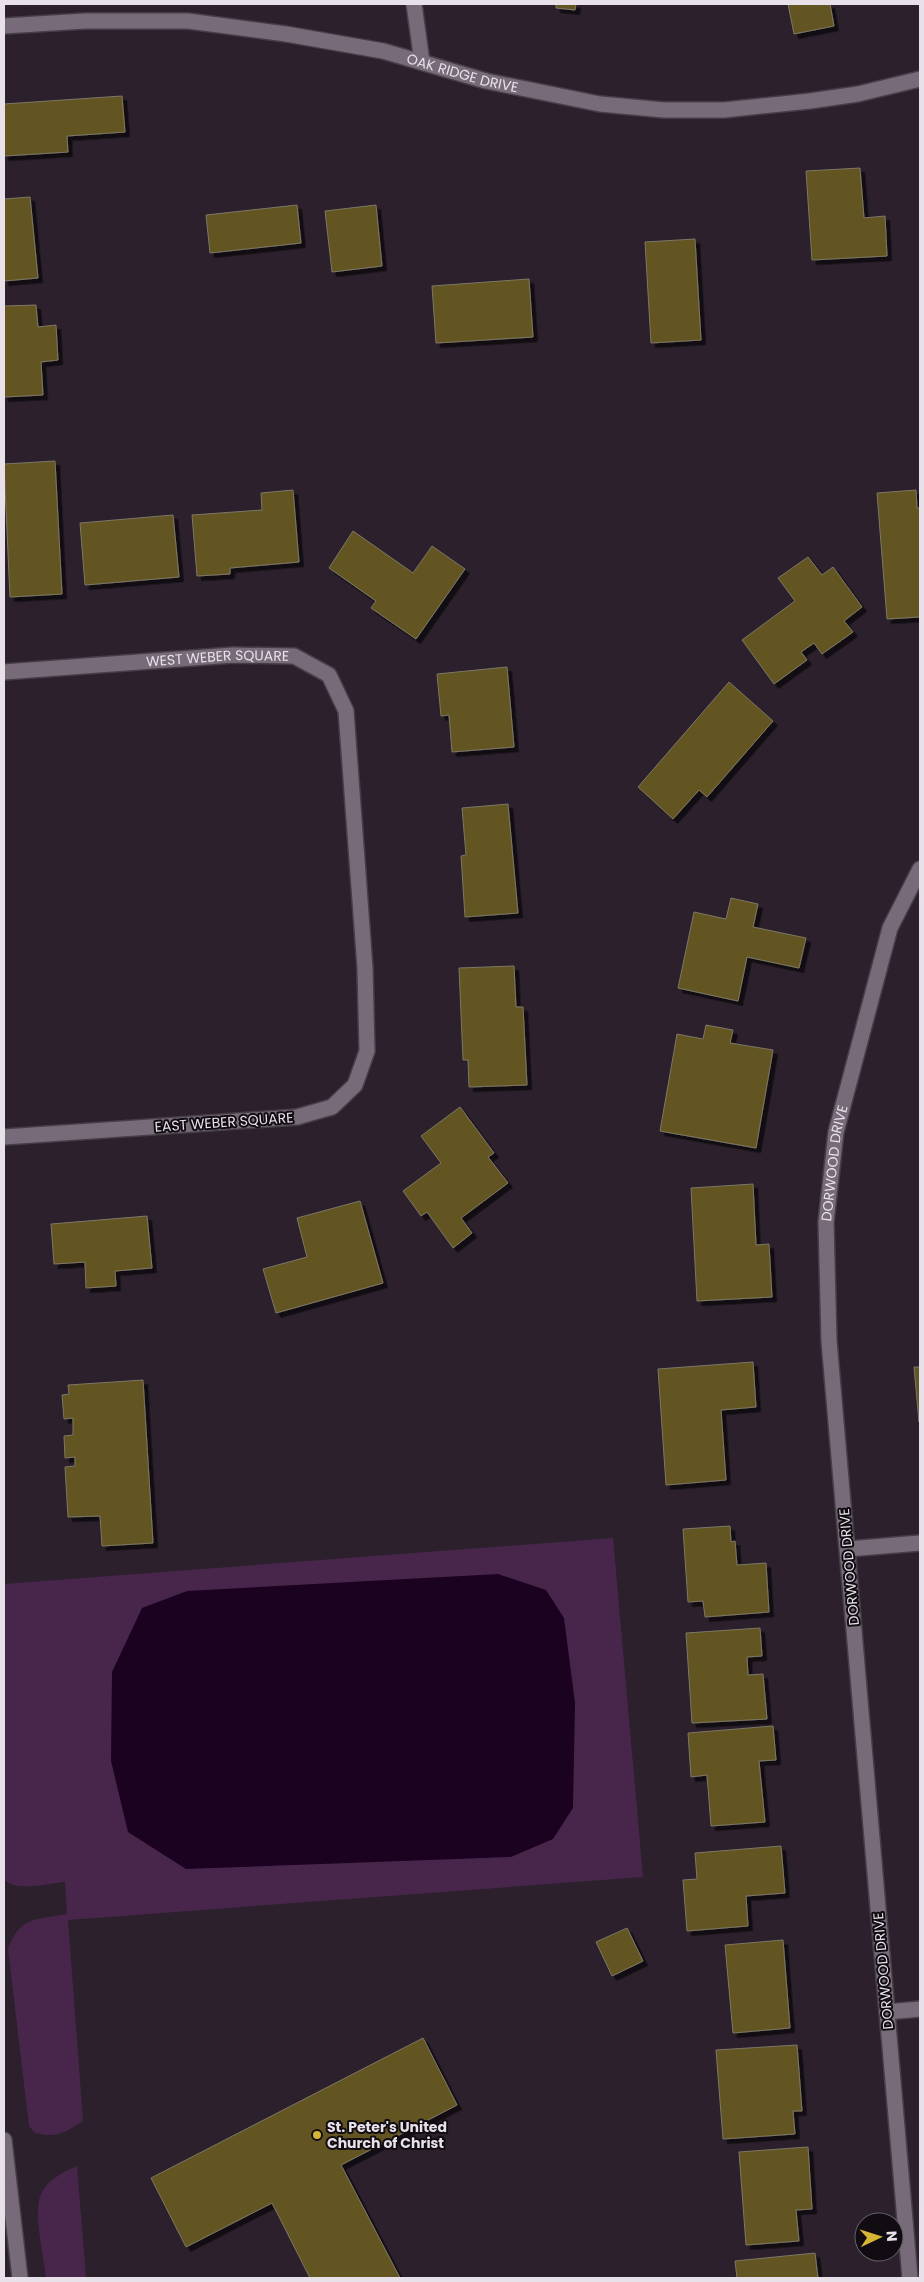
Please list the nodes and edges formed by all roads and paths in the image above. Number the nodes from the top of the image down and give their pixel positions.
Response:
1 (414, 4) edge
2 (4, 26) edge
3 (422, 62) junction
4 (920, 79) edge
5 (4, 672) edge
6 (357, 858) joint
7 (920, 869) edge
8 (4, 1137) edge
9 (920, 1543) edge
10 (848, 1549) junction
11 (920, 2009) edge
12 (887, 2012) junction
13 (4, 2140) edge
14 (20, 2278) edge
15 (910, 2278) edge

1 - 3 street
2 - 3 street, OAK RIDGE DRIVE
3 - 4 street, OAK RIDGE DRIVE
5 - 6 street, WEST WEBER SQUARE
6 - 8 street, EAST WEBER SQUARE
7 - 10 street, DORWOOD DRIVE
9 - 10 street
10 - 12 street, DORWOOD DRIVE
11 - 12 street
12 - 15 street, DORWOOD DRIVE
13 - 14 street

